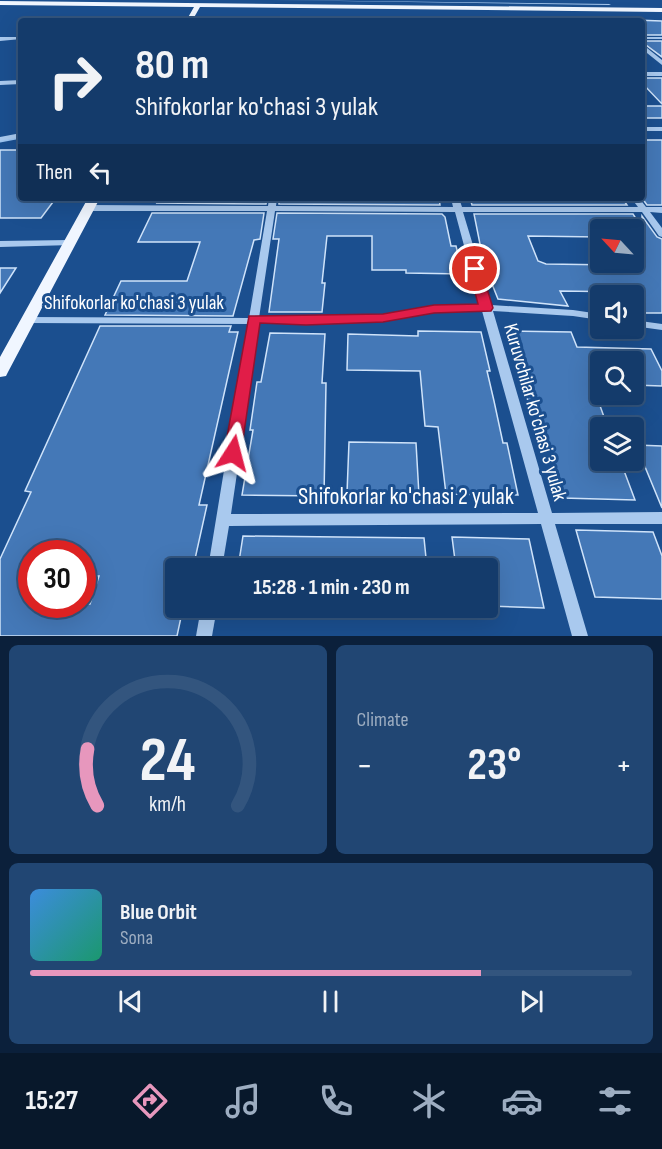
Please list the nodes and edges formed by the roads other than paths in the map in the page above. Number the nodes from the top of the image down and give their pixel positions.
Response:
1 (273, 0) edge
2 (397, 1) edge
3 (24, 2) edge
4 (92, 2) edge
5 (0, 3) edge
6 (479, 4) edge
7 (609, 4) dead end
8 (198, 5) junction
9 (282, 6) junction
10 (411, 8) junction
11 (662, 10) edge
12 (191, 18) edge
13 (645, 38) edge
14 (662, 38) edge
15 (0, 39) edge
16 (18, 39) edge
17 (645, 49) edge
18 (662, 63) edge
19 (645, 74) edge
20 (662, 74) edge
21 (18, 82) edge
22 (0, 83) edge
23 (645, 129) edge
24 (662, 129) edge
25 (18, 136) edge
26 (0, 139) edge
27 (638, 201) edge
28 (91, 203) edge
29 (272, 204) edge
30 (456, 204) edge
31 (644, 210) junction
32 (662, 210) edge
33 (662, 234) edge
34 (69, 243) junction
35 (0, 244) edge
36 (486, 308) junction
37 (590, 316) edge
38 (254, 319) junction
39 (27, 321) junction
40 (644, 325) edge
41 (662, 327) edge
42 (0, 372) edge
43 (546, 517) junction
44 (662, 518) edge
45 (222, 520) junction
46 (216, 558) edge
47 (207, 618) edge
48 (204, 636) edge
49 (580, 636) edge

1 - 2 street
1 - 9 street
2 - 6 street
2 - 10 street
3 - 4 main road
3 - 5 main road
4 - 8 main road
6 - 7 street
6 - 10 main road
6 - 11 main road
8 - 9 main road
8 - 12 main road
9 - 10 main road
13 - 14 street
15 - 16 street
17 - 18 street
19 - 20 street
21 - 22 street
23 - 24 street
25 - 26 street
27 - 31 street
28 - 29 street
28 - 34 main road
29 - 30 street
29 - 38 street
30 - 31 street
30 - 36 street, Kuruvchilar ko'chasi 3 yulak
31 - 32 street
31 - 33 street
34 - 35 street
34 - 39 main road
36 - 37 street, Shifokorlar ko'chasi 3 yulak
36 - 38 street, Shifokorlar ko'chasi 3 yulak
36 - 43 street, Kuruvchilar ko'chasi 3 yulak
38 - 39 street, Shifokorlar ko'chasi 3 yulak
38 - 45 street
39 - 42 main road
40 - 41 street
43 - 44 street, Shifokorlar ko'chasi 2 yulak
43 - 45 street, Shifokorlar ko'chasi 2 yulak
43 - 49 street, Kuruvchilar ko'chasi 3 yulak
45 - 46 street
47 - 48 street

